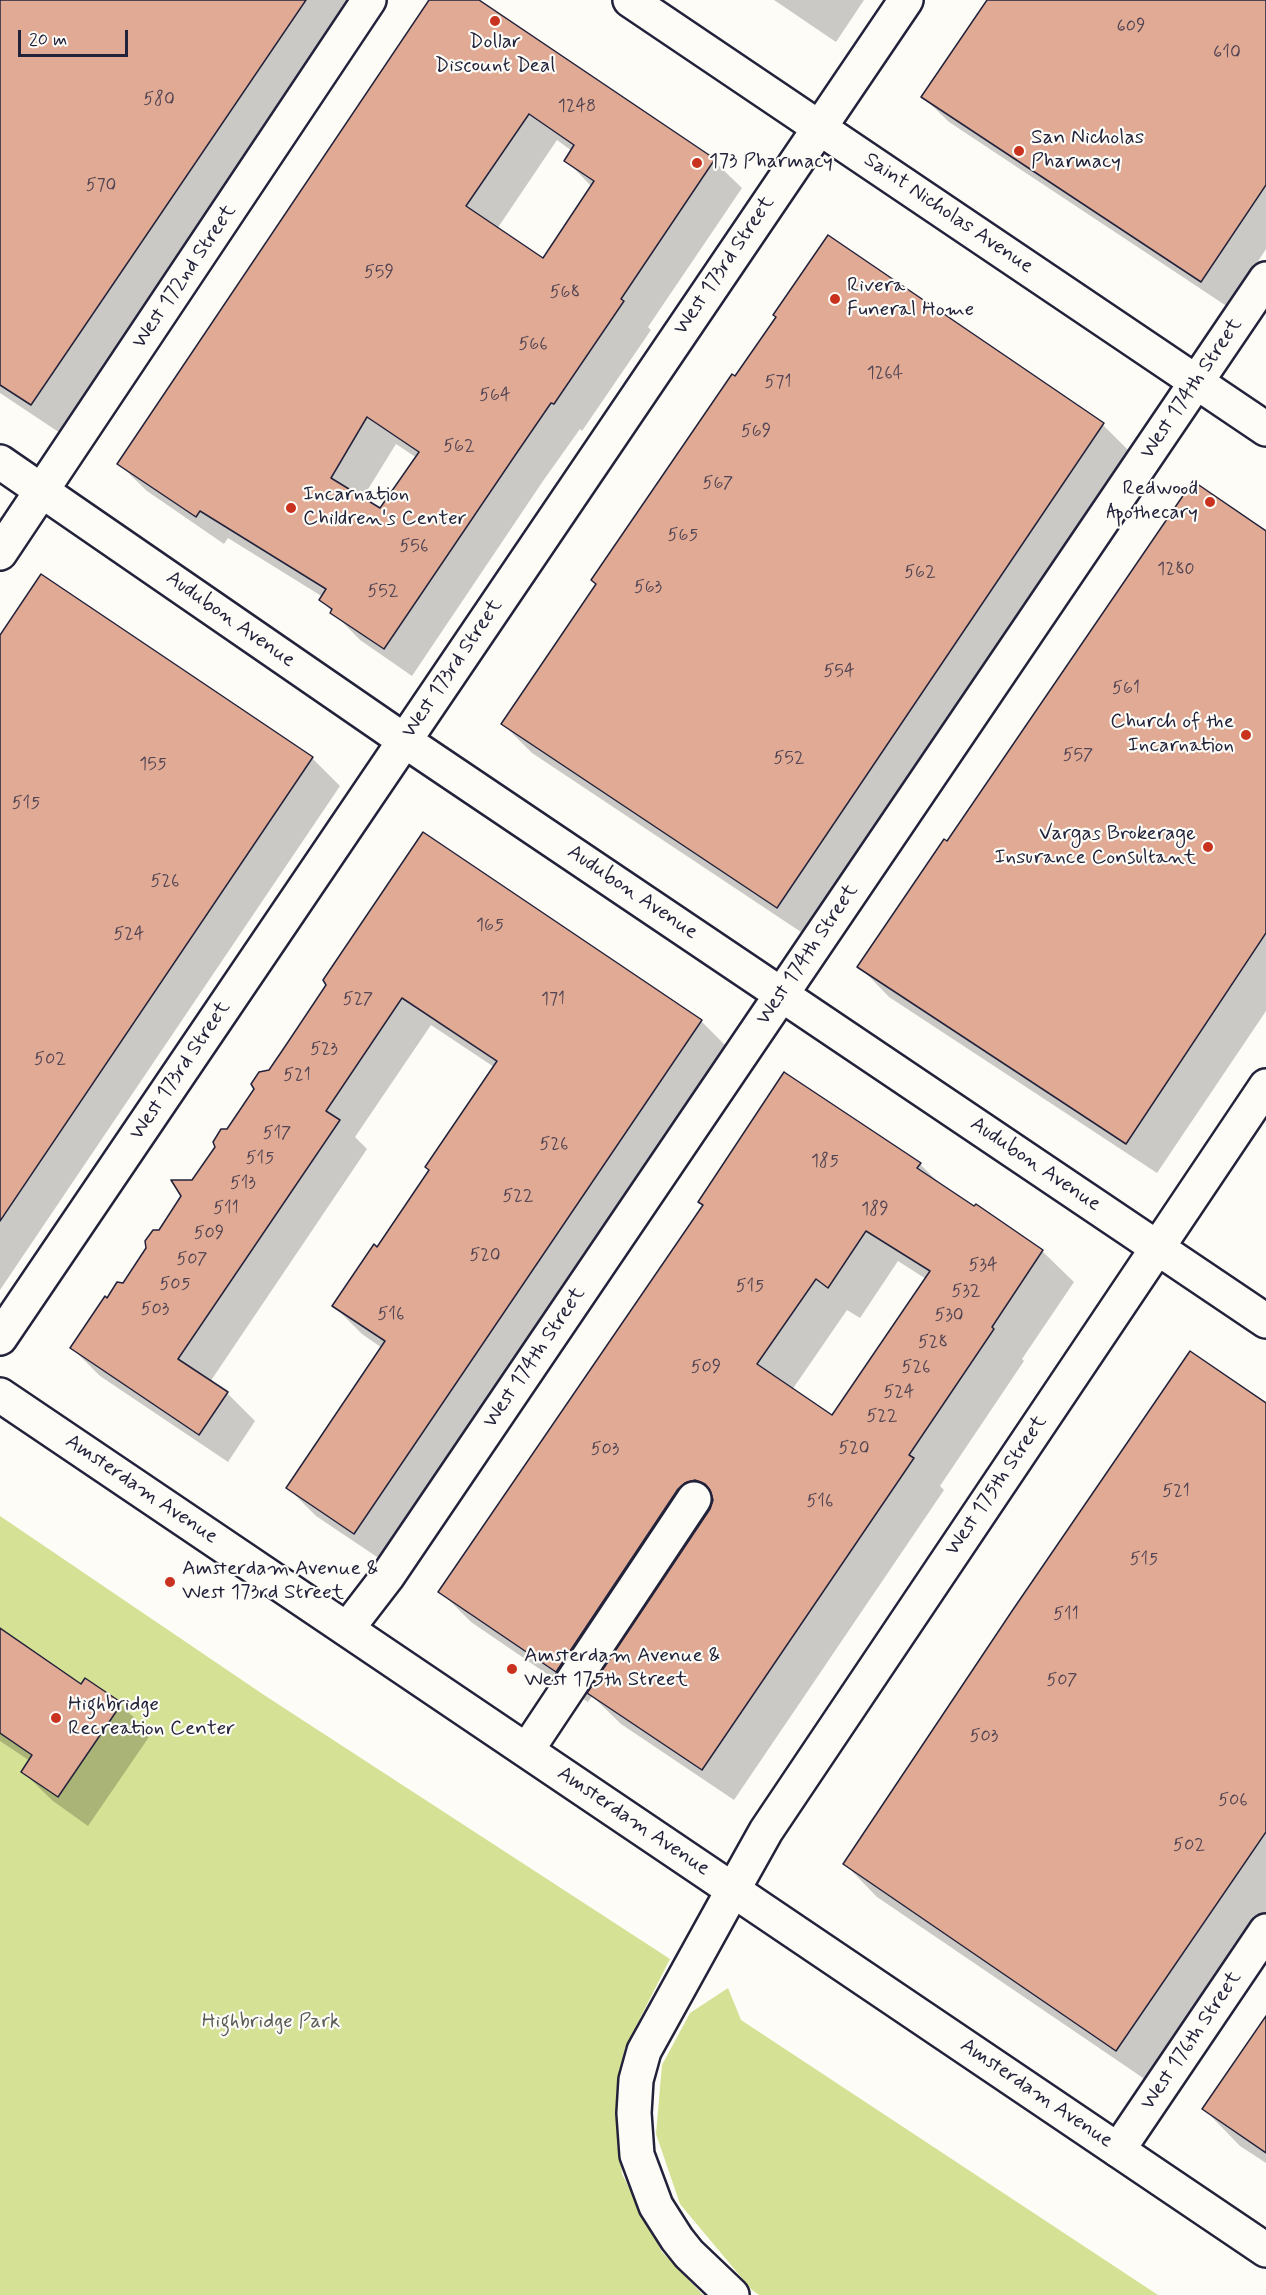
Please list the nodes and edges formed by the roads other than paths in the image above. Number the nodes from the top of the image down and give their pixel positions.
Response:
1 (369, 0) edge
2 (630, 0) edge
3 (906, 0) edge
4 (819, 127) junction
5 (1266, 279) edge
6 (1197, 382) junction
7 (1266, 429) edge
8 (0, 462) edge
9 (42, 490) junction
10 (0, 553) edge
11 (405, 741) junction
12 (783, 994) junction
13 (1266, 1086) edge
14 (1157, 1247) junction
15 (1266, 1322) edge
16 (0, 1338) edge
17 (0, 1395) edge
18 (694, 1499) dead end
19 (347, 1629) junction
20 (527, 1750) junction
21 (733, 1890) junction
22 (1266, 1931) edge
23 (1118, 2150) junction
24 (1266, 2250) edge
25 (732, 2295) edge

1 - 9 main road, West 172nd Street
2 - 4 main road, Saint Nicholas Avenue
3 - 4 main road, West 173rd Street
4 - 6 main road, Saint Nicholas Avenue
4 - 11 main road, West 173rd Street
5 - 6 main road, West 174th Street
6 - 7 main road, Saint Nicholas Avenue
6 - 12 main road, West 174th Street
8 - 9 main road, Audubon Avenue
9 - 10 main road, West 172nd Street
9 - 11 main road, Audubon Avenue
11 - 12 main road, Audubon Avenue
11 - 16 main road, West 173rd Street
12 - 14 main road, Audubon Avenue
12 - 19 main road, West 174th Street
13 - 14 main road, West 175th Street
14 - 15 main road, Audubon Avenue
14 - 21 main road, West 175th Street
17 - 19 main road, Amsterdam Avenue
18 - 20 main road
19 - 20 main road, Amsterdam Avenue
20 - 21 main road, Amsterdam Avenue
21 - 23 main road, Amsterdam Avenue
21 - 25 main road, West 175th Street
22 - 23 main road, West 176th Street
23 - 24 main road, Amsterdam Avenue

